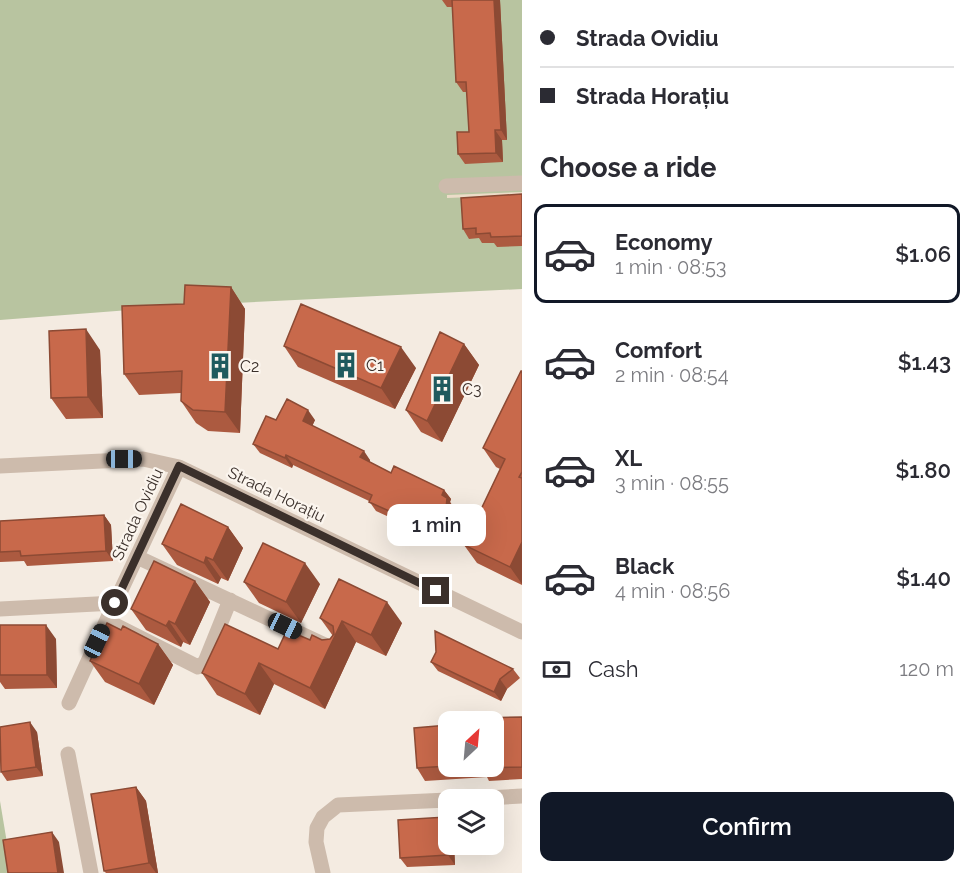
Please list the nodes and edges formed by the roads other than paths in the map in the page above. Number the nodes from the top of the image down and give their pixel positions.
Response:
1 (522, 183) edge
2 (446, 186) dead end
3 (0, 466) edge
4 (179, 466) junction
5 (137, 557) junction
6 (230, 600) junction
7 (115, 603) junction
8 (0, 609) edge
9 (107, 621) junction
10 (522, 632) edge
11 (340, 652) edge
12 (69, 703) dead end
13 (68, 754) dead end
14 (522, 796) edge
15 (504, 797) edge
16 (438, 800) edge
17 (91, 873) edge
18 (323, 873) edge

1 - 2 street
3 - 4 street, Strada Horațiu
4 - 5 street, Strada Ovidiu
4 - 10 street, Strada Horațiu
5 - 6 street
5 - 7 street, Strada Ovidiu
6 - 9 street
6 - 11 street
7 - 8 street
7 - 9 street, Strada Ovidiu
9 - 12 street, Strada Ovidiu
13 - 17 street
14 - 15 street
16 - 18 street

